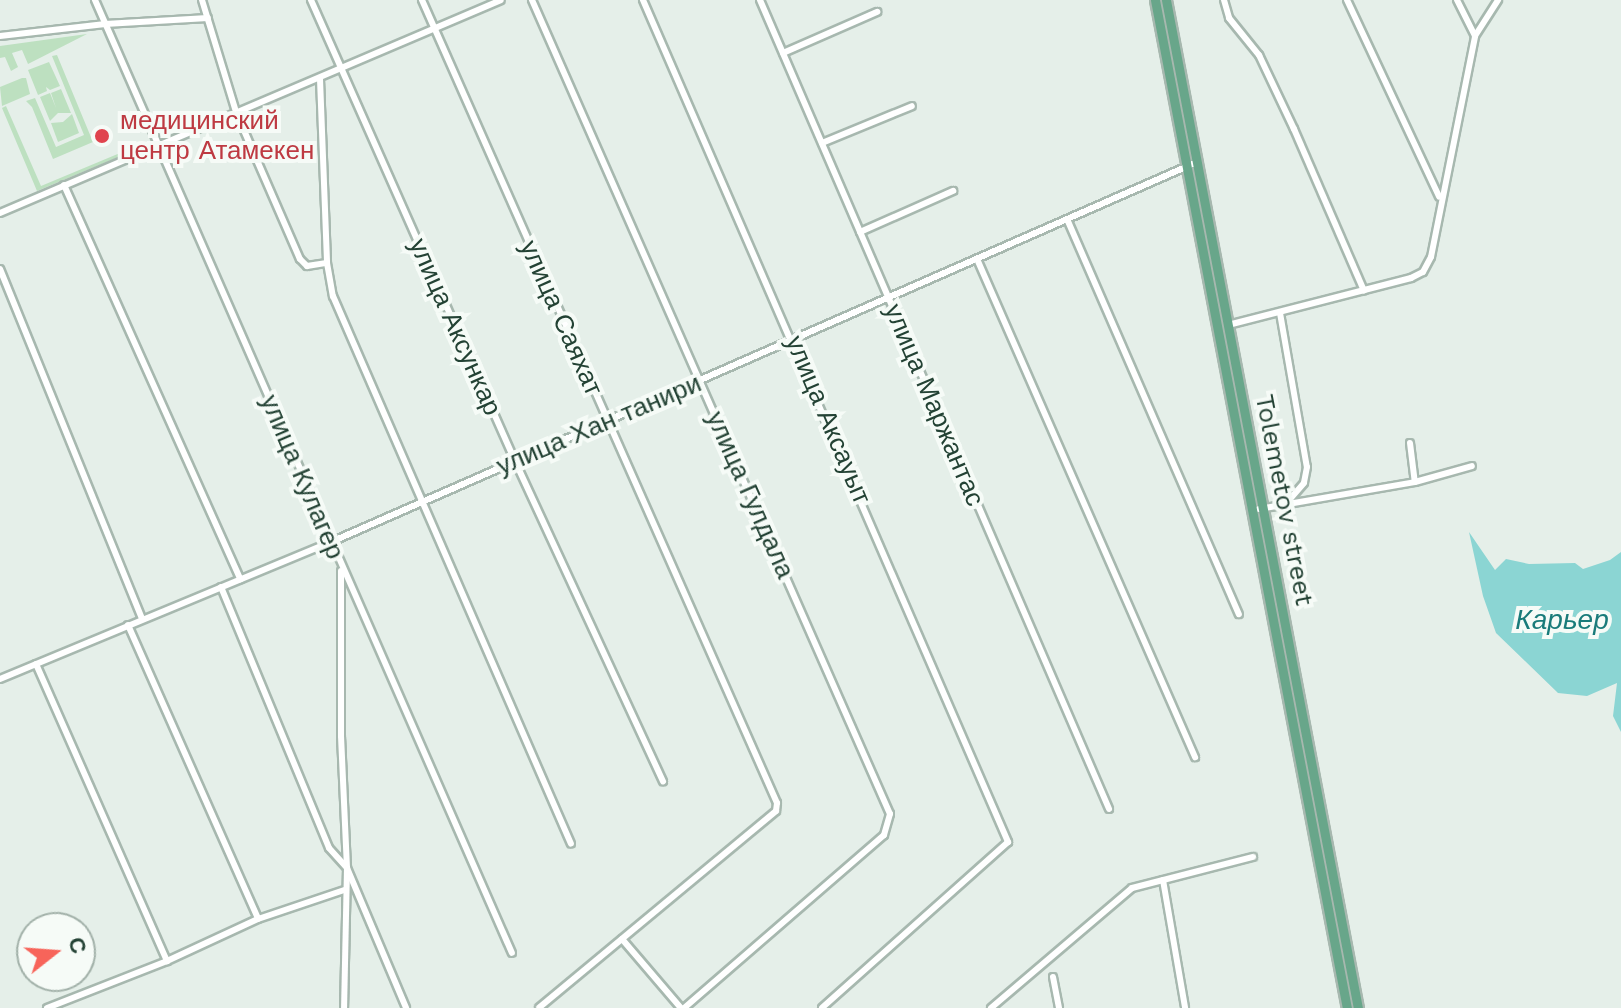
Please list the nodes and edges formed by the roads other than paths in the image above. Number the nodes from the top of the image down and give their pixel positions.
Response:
1 (95, 0) edge
2 (202, 0) edge
3 (311, 0) edge
4 (422, 0) edge
5 (501, 0) edge
6 (532, 0) edge
7 (643, 0) edge
8 (760, 0) edge
9 (1155, 0) edge
10 (1166, 0) edge
11 (1224, 0) edge
12 (1347, 0) edge
13 (1457, 0) edge
14 (1498, 0) edge
15 (877, 12) dead end
16 (208, 18) junction
17 (105, 24) junction
18 (435, 29) junction
19 (0, 36) edge
20 (1475, 36) junction
21 (783, 53) junction
22 (341, 70) junction
23 (320, 79) junction
24 (912, 106) dead end
25 (236, 112) junction
26 (822, 143) junction
27 (158, 145) junction
28 (1190, 165) junction
29 (64, 185) junction
30 (953, 191) dead end
31 (1440, 198) junction
32 (0, 213) edge
33 (1067, 219) junction
34 (860, 232) junction
35 (977, 259) junction
36 (327, 263) junction
37 (0, 269) edge
38 (1364, 291) junction
39 (888, 299) junction
40 (1280, 313) junction
41 (1228, 325) junction
42 (794, 340) junction
43 (700, 381) junction
44 (606, 422) junction
45 (1410, 443) dead end
46 (515, 461) junction
47 (1472, 466) dead end
48 (1415, 482) junction
49 (424, 500) junction
50 (1285, 505) junction
51 (1263, 509) junction
52 (1252, 511) junction
53 (331, 542) junction
54 (341, 568) junction
55 (240, 579) junction
56 (221, 587) junction
57 (1239, 614) dead end
58 (142, 619) junction
59 (128, 625) junction
60 (36, 664) junction
61 (0, 679) edge
62 (1195, 757) dead end
63 (663, 782) dead end
64 (1109, 809) dead end
65 (571, 844) dead end
66 (1253, 857) dead end
67 (347, 868) junction
68 (1163, 880) junction
69 (344, 890) junction
70 (258, 919) junction
71 (622, 939) junction
72 (512, 953) dead end
73 (167, 961) junction
74 (1053, 977) dead end
75 (47, 1008) edge
76 (344, 1008) edge
77 (406, 1008) edge
78 (539, 1008) edge
79 (683, 1008) edge
80 (822, 1008) edge
81 (991, 1008) edge
82 (1059, 1008) edge
83 (1185, 1008) edge
84 (1347, 1008) edge
85 (1358, 1008) edge

1 - 17 street, улица Кулагер
2 - 16 street
3 - 22 street, улица Аксункар
4 - 18 street, улица Саяхат
5 - 18 street
6 - 43 street, улица Гулдала
7 - 42 street, улица Аксауыт
8 - 21 street, улица Маржантас
9 - 28 main road, Tolemetov street
10 - 28 main road, Tolemetov street
11 - 38 street
12 - 31 street
13 - 20 street
14 - 20 street
15 - 21 street
16 - 17 street
16 - 25 street
17 - 19 street
17 - 27 street, улица Кулагер
18 - 22 street
18 - 44 street, улица Саяхат
20 - 31 street
21 - 26 street, улица Маржантас
22 - 23 street
22 - 46 street, улица Аксункар
23 - 25 street
23 - 36 street
24 - 26 street
25 - 27 street
25 - 36 street
26 - 34 street, улица Маржантас
27 - 29 street
27 - 53 street, улица Кулагер
28 - 33 street, улица Хан танири
28 - 41 main road, Tolemetov street
28 - 52 main road, Tolemetov street
29 - 32 street
29 - 55 street
30 - 34 street
31 - 38 street
33 - 35 street, улица Хан танири
33 - 57 street
34 - 39 street, улица Маржантас
35 - 39 street, улица Хан танири
35 - 62 street
36 - 49 street
37 - 58 street
38 - 40 street
39 - 42 street, улица Хан танири
39 - 64 street, улица Маржантас
40 - 41 street
40 - 50 street
41 - 51 main road, Tolemetov street
42 - 43 street, улица Хан танири
42 - 80 street, улица Аксауыт
43 - 44 street, улица Хан танири
43 - 79 street, улица Гулдала
44 - 46 street, улица Хан танири
44 - 71 street, улица Саяхат
45 - 48 street
46 - 49 street, улица Хан танири
46 - 63 street, улица Аксункар
47 - 48 street
48 - 50 street
49 - 53 street, улица Хан танири
49 - 65 street
50 - 51 street
51 - 52 street
51 - 85 main road, Tolemetov street
52 - 84 main road, Tolemetov street
53 - 54 street, улица Кулагер
53 - 55 street, улица Хан танири
54 - 67 street
54 - 72 street, улица Кулагер
55 - 56 street, улица Хан танири
56 - 58 street, улица Хан танири
56 - 67 street
58 - 59 street, улица Хан танири
59 - 60 street, улица Хан танири
59 - 70 street
60 - 61 street, улица Хан танири
60 - 73 street
66 - 68 street
67 - 69 street
67 - 77 street
68 - 81 street
68 - 83 street
69 - 70 street
69 - 76 street
70 - 73 street
71 - 78 street
71 - 79 street
73 - 75 street
74 - 82 street

